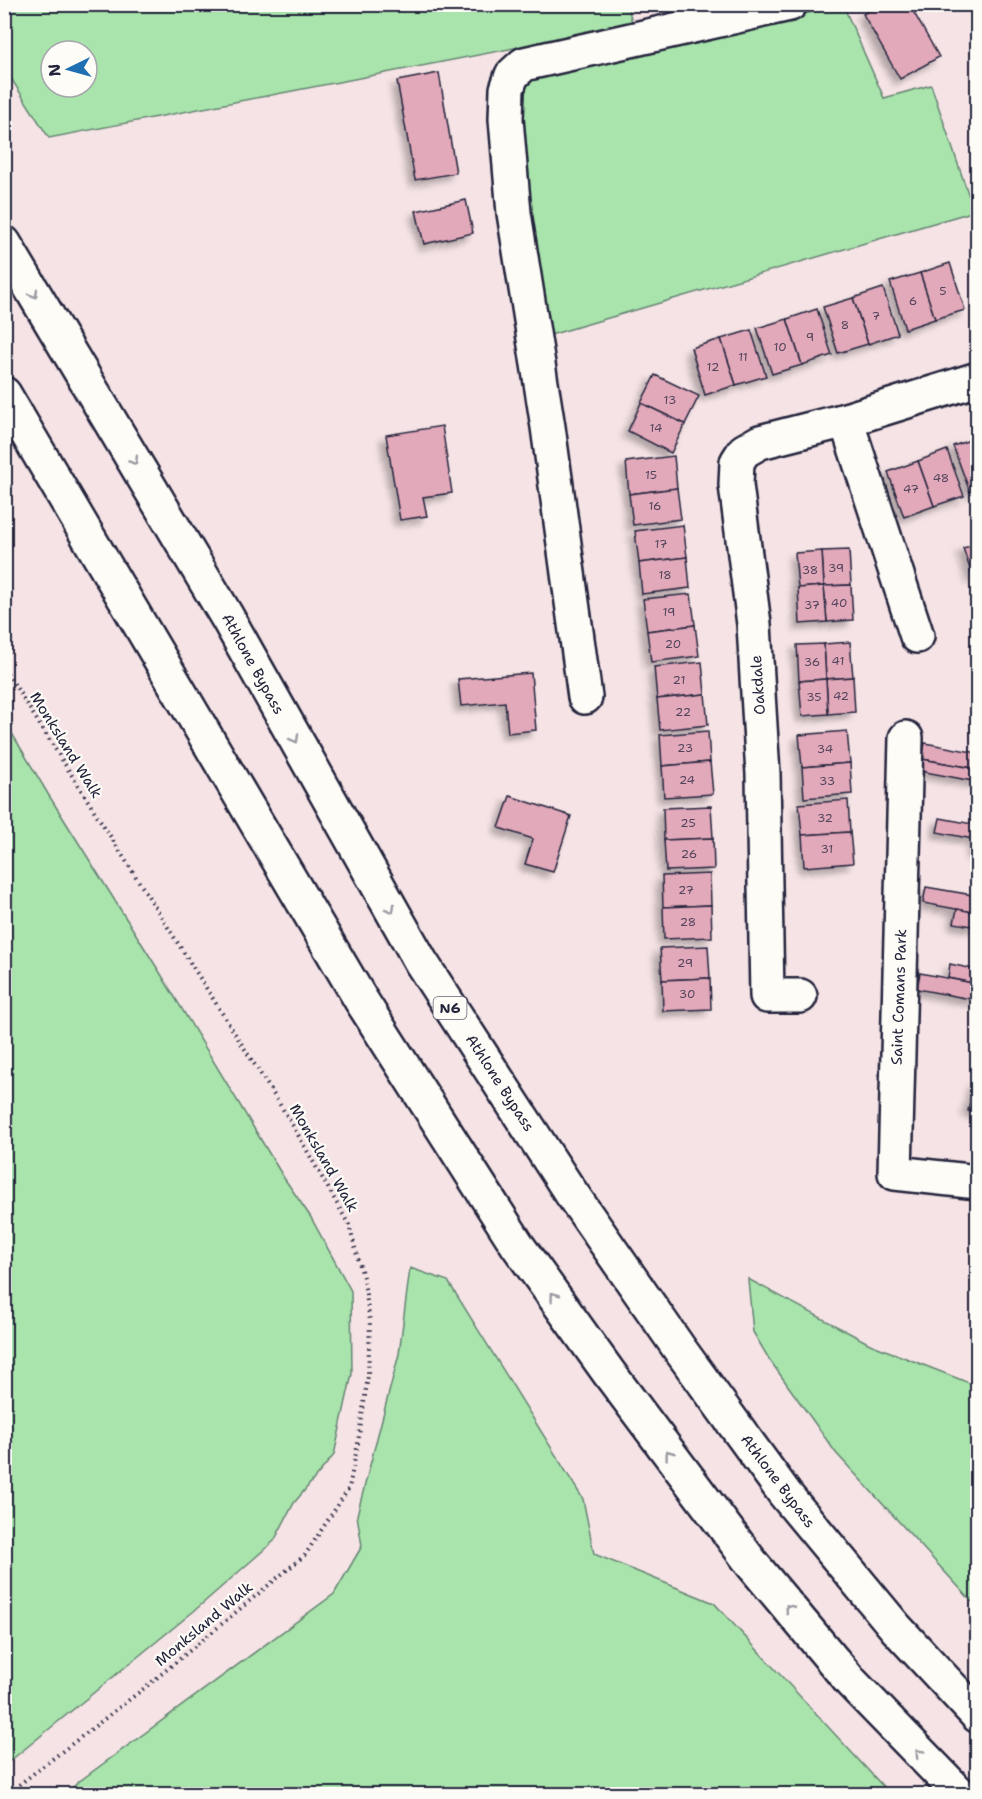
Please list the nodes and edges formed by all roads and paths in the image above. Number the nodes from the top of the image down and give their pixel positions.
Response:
1 (790, 4) edge
2 (4, 243) edge
3 (978, 379) edge
4 (4, 393) edge
5 (846, 420) junction
6 (917, 636) dead end
7 (4, 668) edge
8 (585, 697) dead end
9 (906, 738) dead end
10 (800, 996) dead end
11 (978, 1182) edge
12 (978, 1716) edge
13 (7, 1794) edge
14 (960, 1794) edge

1 - 8 main road
2 -> 12 main road, Athlone Bypass / N6
3 - 5 main road, Oakdale
14 -> 4 main road
5 - 6 main road
5 - 10 main road, Oakdale
7 - 13 path, Monksland Walk
9 - 11 main road, Saint Comans Park

